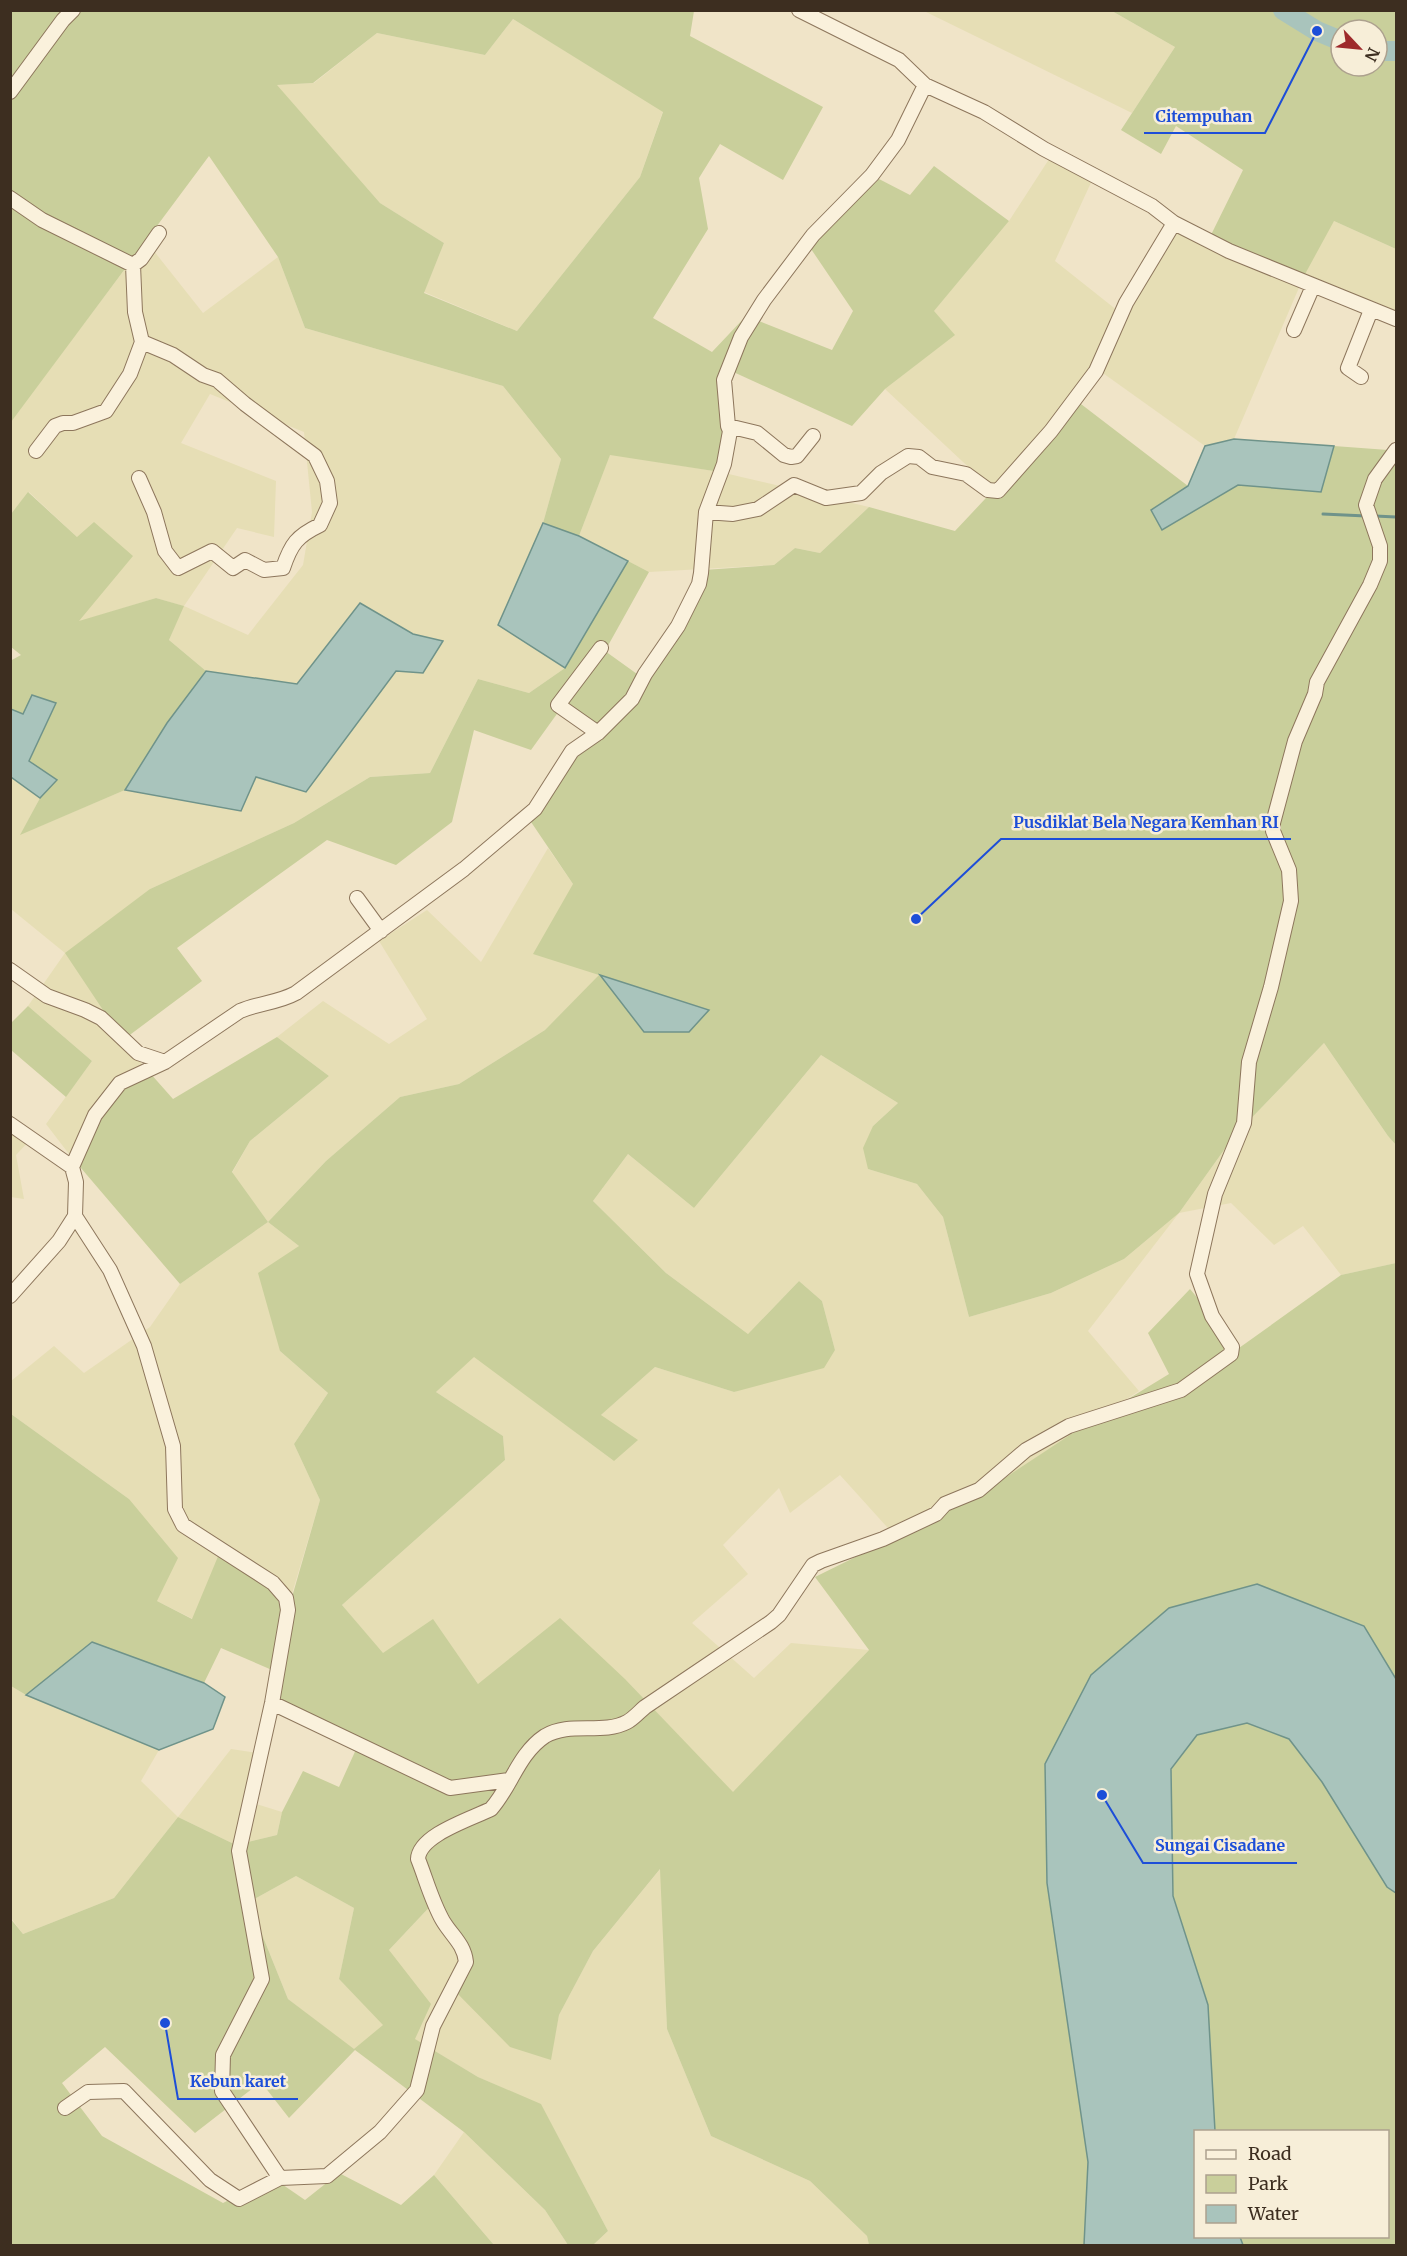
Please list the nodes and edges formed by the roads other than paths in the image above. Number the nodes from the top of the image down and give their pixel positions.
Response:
1 (73, 10) edge
2 (799, 10) edge
3 (925, 85) junction
4 (10, 92) edge
5 (10, 198) edge
6 (1174, 223) junction
7 (159, 233) dead end
8 (133, 266) junction
9 (1313, 286) junction
10 (1371, 310) junction
11 (1396, 319) edge
12 (1294, 330) dead end
13 (142, 342) junction
14 (1361, 377) dead end
15 (728, 426) junction
16 (813, 436) dead end
17 (36, 450) dead end
18 (1396, 450) edge
19 (139, 478) dead end
20 (706, 512) junction
21 (601, 648) dead end
22 (598, 733) junction
23 (357, 898) dead end
24 (381, 931) junction
25 (10, 970) edge
26 (165, 1062) junction
27 (10, 1124) edge
28 (72, 1167) junction
29 (75, 1216) junction
30 (10, 1296) edge
31 (272, 1703) junction
32 (509, 1780) junction
33 (65, 2108) dead end
34 (280, 2178) junction

1 - 4 street
2 - 3 street
3 - 6 street
3 - 15 street
5 - 8 street
6 - 9 street
6 - 20 street
7 - 8 street
8 - 13 street
9 - 10 street
9 - 12 street
10 - 11 street
10 - 14 street
13 - 17 street
13 - 19 street
15 - 16 street
15 - 20 street
18 - 32 street
20 - 22 street
21 - 22 street
22 - 24 street
23 - 24 street
24 - 26 street
25 - 26 street
26 - 28 street
27 - 28 street
28 - 29 street
29 - 30 street
29 - 31 street
31 - 32 street
31 - 34 street
32 - 34 street
33 - 34 street

